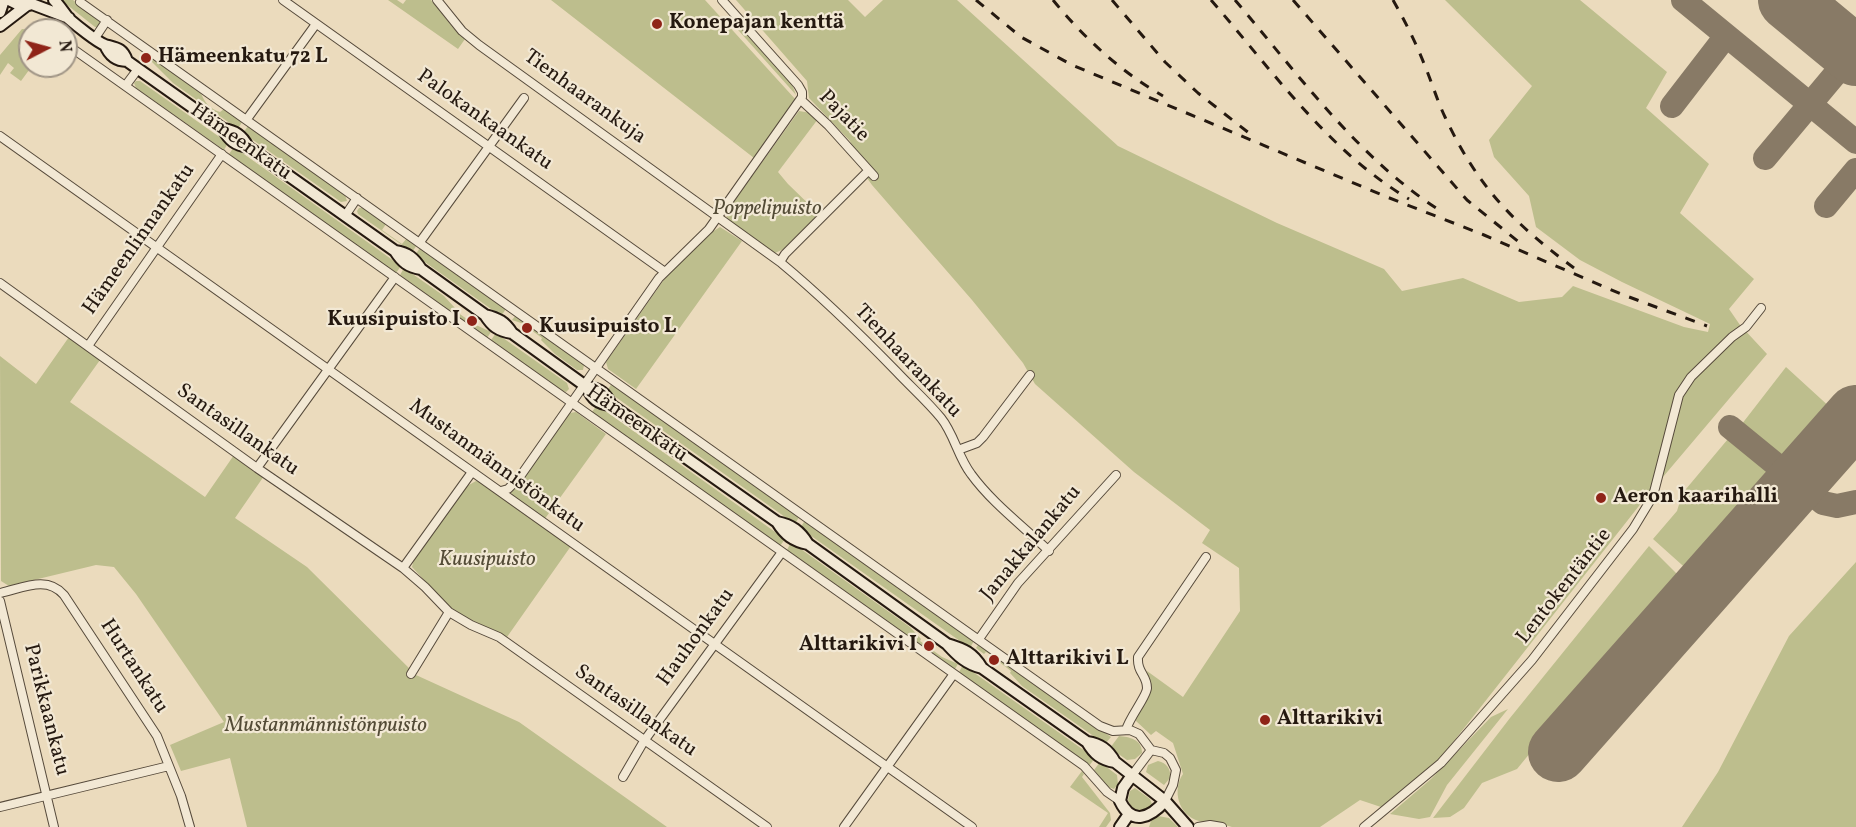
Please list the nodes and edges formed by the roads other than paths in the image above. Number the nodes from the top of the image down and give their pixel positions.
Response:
1 (4, 0) edge
2 (9, 0) edge
3 (54, 0) edge
4 (283, 0) edge
5 (436, 0) edge
6 (722, 0) edge
7 (80, 2) dead end
8 (32, 3) edge
9 (0, 12) edge
10 (69, 18) joint
11 (107, 20) junction
12 (316, 24) junction
13 (78, 25) edge
14 (0, 26) edge
15 (95, 38) junction
16 (78, 52) edge
17 (138, 69) junction
18 (126, 86) junction
19 (524, 98) dead end
20 (801, 100) junction
21 (247, 119) junction
22 (0, 136) edge
23 (489, 146) junction
24 (222, 154) junction
25 (357, 198) junction
26 (345, 216) junction
27 (717, 218) junction
28 (420, 242) junction
29 (157, 247) junction
30 (780, 262) junction
31 (665, 272) junction
32 (395, 277) junction
33 (0, 284) edge
34 (1761, 308) dead end
35 (88, 346) junction
36 (596, 367) junction
37 (330, 370) junction
38 (1030, 375) dead end
39 (585, 386) junction
40 (571, 403) junction
41 (958, 450) junction
42 (258, 468) junction
43 (472, 472) junction
44 (1116, 475) dead end
45 (501, 491) junction
46 (1049, 551) junction
47 (782, 552) junction
48 (1206, 557) dead end
49 (403, 568) junction
50 (0, 593) edge
51 (0, 601) edge
52 (449, 612) junction
53 (979, 639) junction
54 (714, 644) junction
55 (411, 674) dead end
56 (953, 675) junction
57 (1126, 730) junction
58 (644, 741) junction
59 (1151, 750) junction
60 (169, 766) junction
61 (886, 766) junction
62 (1133, 774) junction
63 (622, 777) dead end
64 (47, 796) junction
65 (1120, 801) junction
66 (1165, 801) junction
67 (0, 807) edge
68 (1130, 814) junction
69 (54, 827) edge
70 (190, 827) edge
71 (767, 827) edge
72 (844, 827) edge
73 (972, 827) edge
74 (1120, 827) edge
75 (1188, 827) edge
76 (1198, 827) edge
77 (1222, 827) edge
78 (1364, 827) edge

1 - 9 main road
2 - 8 main road, Hämeenkatu
3 - 10 main road, Hämeenkatu
4 - 12 street, Palokankaankatu
5 - 27 street, Tienhaarankuja
6 - 20 street, Pajatie
7 - 11 street, Hämeenkatu
8 - 10 main road, Hämeenkatu
8 - 14 main road
11 - 15 street
11 - 21 street, Hämeenkatu
12 - 21 street
12 - 23 street, Palokankaankatu
13 - 15 main road, Hämeenkatu
15 - 17 main road, Hämeenkatu
16 - 18 street, Hämeenkatu
17 - 18 street
17 - 26 main road, Hämeenkatu
18 - 24 street, Hämeenkatu
19 - 23 street
20 - 27 street
20 - 30 street, Pajatie
21 - 25 street, Hämeenkatu
22 - 29 street, Mustanmännistönkatu
23 - 28 street
23 - 31 street, Palokankaankatu
24 - 29 street, Hämeenlinnankatu
24 - 32 street, Hämeenkatu
25 - 26 street
25 - 28 street, Hämeenkatu
26 - 39 main road, Hämeenkatu
27 - 30 street, Tienhaarankatu
27 - 31 street
28 - 36 street, Hämeenkatu
29 - 35 street, Hämeenlinnankatu
29 - 37 street, Mustanmännistönkatu
30 - 41 street, Tienhaarankatu
31 - 36 street
32 - 37 street
32 - 40 street, Hämeenkatu
33 - 35 street, Santasillankatu
34 - 78 street, Lentokentäntie
35 - 42 street, Santasillankatu
36 - 39 street
36 - 53 street, Hämeenkatu
37 - 42 street
37 - 43 street, Mustanmännistönkatu
38 - 41 street
39 - 40 street
39 - 62 main road, Hämeenkatu
40 - 45 street
40 - 47 street, Hämeenkatu
41 - 46 street, Tienhaarankatu
42 - 49 street, Santasillankatu
43 - 45 street, Mustanmännistönkatu
43 - 49 street
44 - 46 street, Janakkalankatu
45 - 54 street, Mustanmännistönkatu
46 - 53 street, Janakkalankatu
47 - 54 street, Hauhonkatu
47 - 56 street, Hämeenkatu
48 - 57 street
49 - 52 street, Santasillankatu
50 - 60 street, Hurtankatu
51 - 64 street, Parikkaankatu
52 - 55 street
52 - 58 street, Santasillankatu
53 - 57 street, Hämeenkatu
54 - 58 street, Hauhonkatu
54 - 61 street, Mustanmännistönkatu
56 - 61 street
56 - 65 street, Hämeenkatu
57 - 59 street, Hämeenkatu
58 - 63 street, Hauhonkatu
58 - 71 street, Santasillankatu
59 - 62 street
59 - 66 street, Hämeenkatu
60 - 64 street
60 - 70 street, Hurtankatu
61 - 72 street
61 - 73 street, Mustanmännistönkatu
62 - 65 main road
62 - 66 main road, Hämeenkatu
64 - 67 street
64 - 69 street, Parikkaankatu
65 - 68 main road, Hämeenkatu
66 - 68 main road
66 - 75 main road, Hämeenkatu
68 - 74 main road
76 - 77 street

